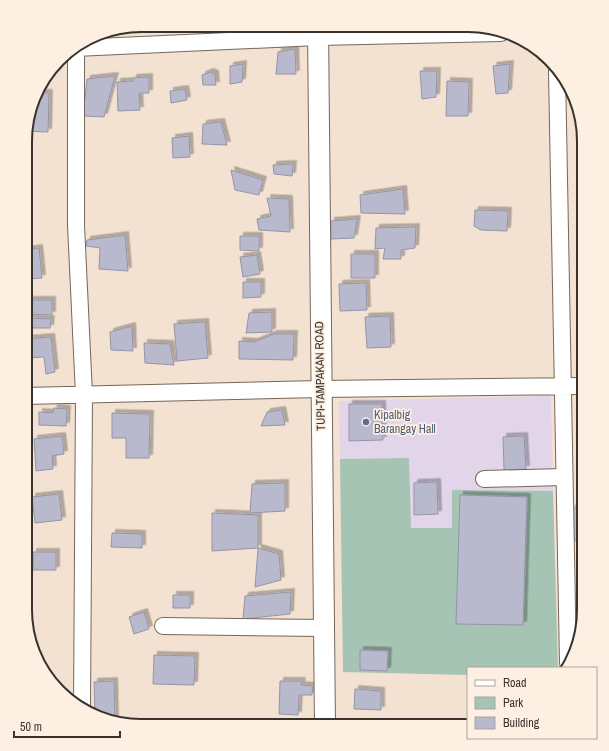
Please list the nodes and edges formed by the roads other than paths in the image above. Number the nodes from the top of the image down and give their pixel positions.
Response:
1 (303, 32) edge
2 (318, 32) edge
3 (410, 32) edge
4 (478, 33) edge
5 (87, 46) edge
6 (76, 54) edge
7 (557, 79) edge
8 (562, 386) junction
9 (577, 386) edge
10 (320, 389) junction
11 (84, 395) junction
12 (32, 396) edge
13 (564, 477) junction
14 (484, 479) dead end
15 (163, 626) dead end
16 (324, 628) junction
17 (568, 653) edge
18 (82, 701) edge
19 (325, 719) edge

1 - 5 street
2 - 10 main road, TUPI-TAMPAKAN ROAD
3 - 4 street
6 - 11 street
7 - 8 street
8 - 9 street
8 - 10 street
8 - 13 street
10 - 11 street
10 - 16 main road, TUPI-TAMPAKAN ROAD
11 - 12 street
11 - 18 street
13 - 14 street
13 - 17 street
15 - 16 street
16 - 19 main road, TUPI-TAMPAKAN ROAD

